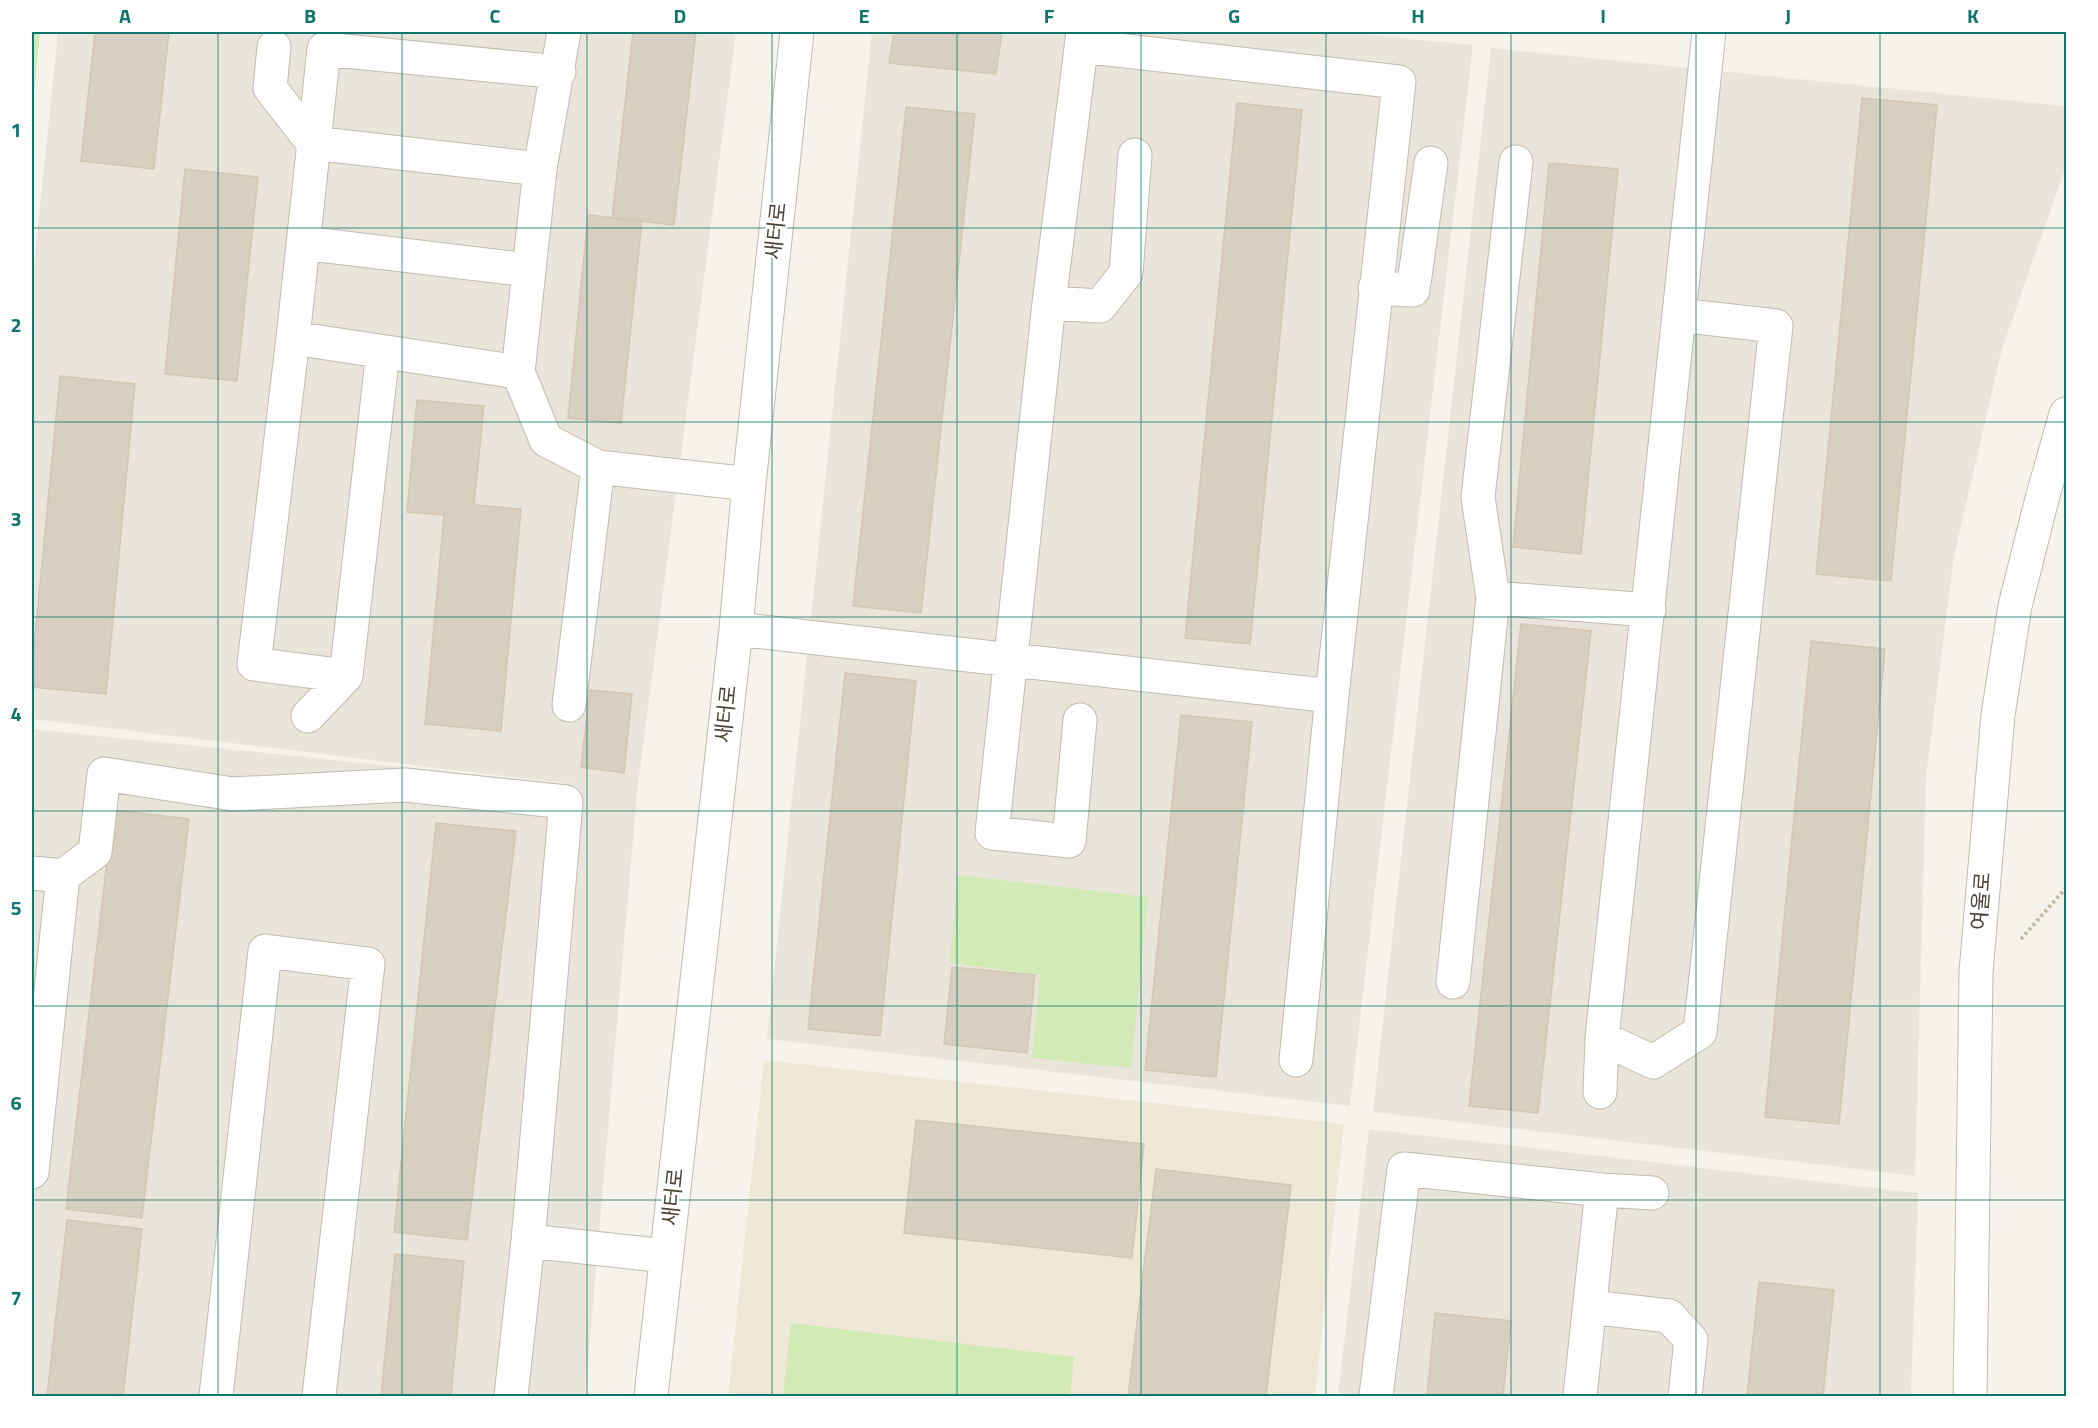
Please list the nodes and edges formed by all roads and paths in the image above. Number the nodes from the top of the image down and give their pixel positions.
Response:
1 (564, 32) edge
2 (797, 32) edge
3 (1709, 32) edge
4 (1083, 39) edge
5 (274, 47) dead end
6 (559, 72) junction
7 (313, 143) junction
8 (1135, 155) dead end
9 (1516, 162) dead end
10 (1431, 163) dead end
11 (540, 169) junction
12 (303, 243) junction
13 (528, 270) junction
14 (1375, 288) junction
15 (1049, 303) junction
16 (1679, 315) junction
17 (294, 338) junction
18 (383, 352) junction
19 (518, 372) junction
20 (2067, 414) edge
21 (598, 467) junction
22 (748, 484) junction
23 (1493, 598) junction
24 (1649, 609) junction
25 (736, 628) junction
26 (1011, 659) junction
27 (346, 676) junction
28 (1332, 696) junction
29 (569, 705) dead end
30 (308, 716) dead end
31 (1080, 720) dead end
32 (47, 874) edge
33 (2067, 885) edge
34 (2021, 939) dead end
35 (1452, 982) dead end
36 (1602, 1038) junction
37 (1296, 1060) dead end
38 (1600, 1092) dead end
39 (32, 1172) edge
40 (1602, 1190) junction
41 (1652, 1193) dead end
42 (528, 1241) junction
43 (666, 1256) junction
44 (1590, 1307) junction
45 (216, 1396) edge
46 (319, 1396) edge
47 (511, 1396) edge
48 (651, 1396) edge
49 (1376, 1396) edge
50 (1580, 1396) edge
51 (1686, 1396) edge
52 (1970, 1396) edge

1 - 6 street
2 - 22 street, 새터로
3 - 16 street
4 - 14 street
4 - 15 street
5 - 7 street
6 - 7 street
6 - 11 street
7 - 11 street
7 - 12 street
8 - 15 street
9 - 23 street
10 - 14 street
11 - 13 street
12 - 13 street
12 - 17 street
13 - 19 street
14 - 28 street
15 - 26 street
16 - 24 street
16 - 36 street
17 - 18 street
17 - 27 street
18 - 19 street
18 - 27 street
19 - 21 street
20 - 52 street, 여울로
21 - 22 street
21 - 29 street
22 - 25 street, 새터로
23 - 24 street
23 - 35 street
24 - 36 street
25 - 26 street
25 - 43 street, 새터로
26 - 28 street
26 - 31 street
27 - 30 street
28 - 37 street
32 - 39 street
32 - 42 street
33 - 34 path
36 - 38 street
40 - 41 street
40 - 44 street
40 - 49 street
42 - 43 street
42 - 47 street
43 - 48 street, 새터로
44 - 50 street
44 - 51 street
45 - 46 street

